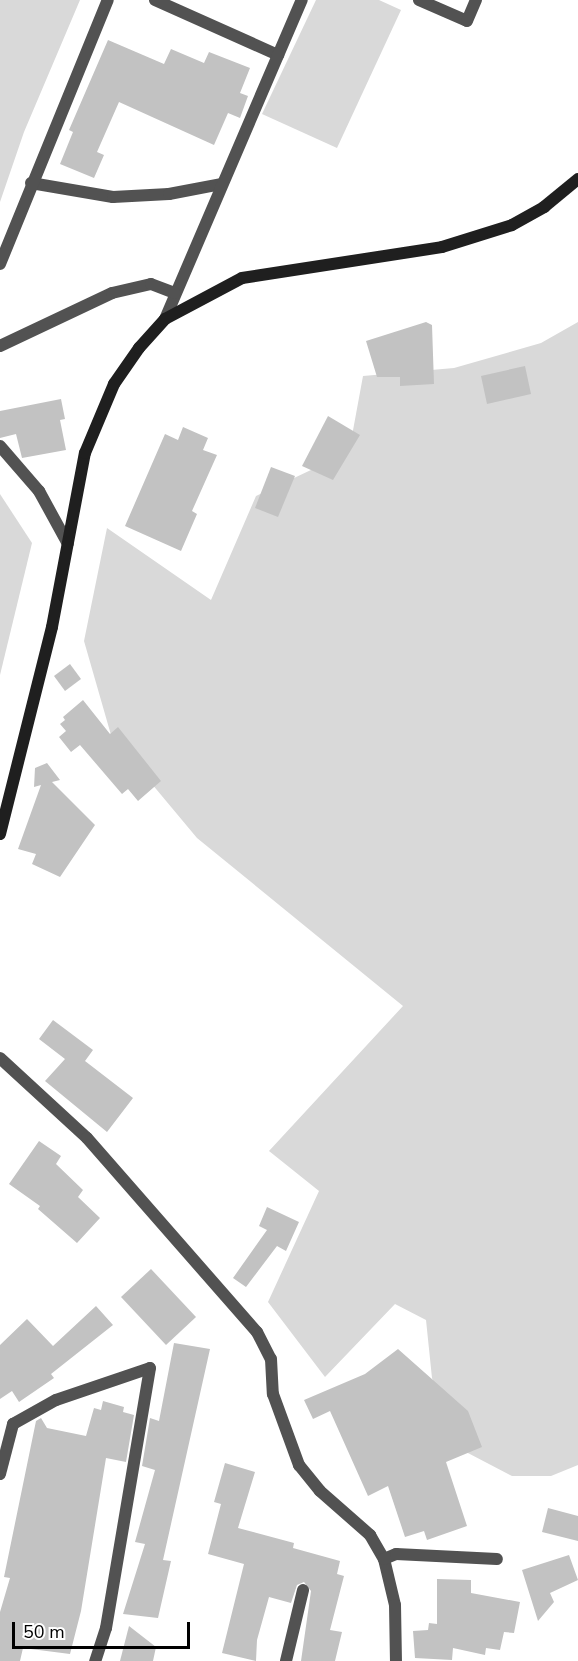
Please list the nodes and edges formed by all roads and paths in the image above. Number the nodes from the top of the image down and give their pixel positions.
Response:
1 (108, 0) edge
2 (155, 0) edge
3 (302, 0) edge
4 (419, 0) edge
5 (476, 0) edge
6 (278, 55) junction
7 (578, 179) edge
8 (31, 183) junction
9 (222, 184) junction
10 (0, 264) edge
11 (174, 293) junction
12 (165, 319) junction
13 (0, 346) edge
14 (0, 446) edge
15 (68, 544) junction
16 (0, 834) edge
17 (0, 1058) edge
18 (3, 1445) edge
19 (0, 1474) edge
20 (497, 1558) dead end
21 (384, 1559) junction
22 (303, 1590) dead end
23 (96, 1661) edge
24 (286, 1661) edge
25 (396, 1661) edge

1 - 8 street
2 - 6 street
3 - 6 street
4 - 5 street
6 - 9 street
7 - 12 street
8 - 9 street
8 - 10 street
9 - 11 street
11 - 12 street
11 - 13 street
12 - 15 street
14 - 15 street
15 - 16 street
17 - 21 street
18 - 19 street
18 - 23 street
20 - 21 street
21 - 25 street
22 - 24 street

